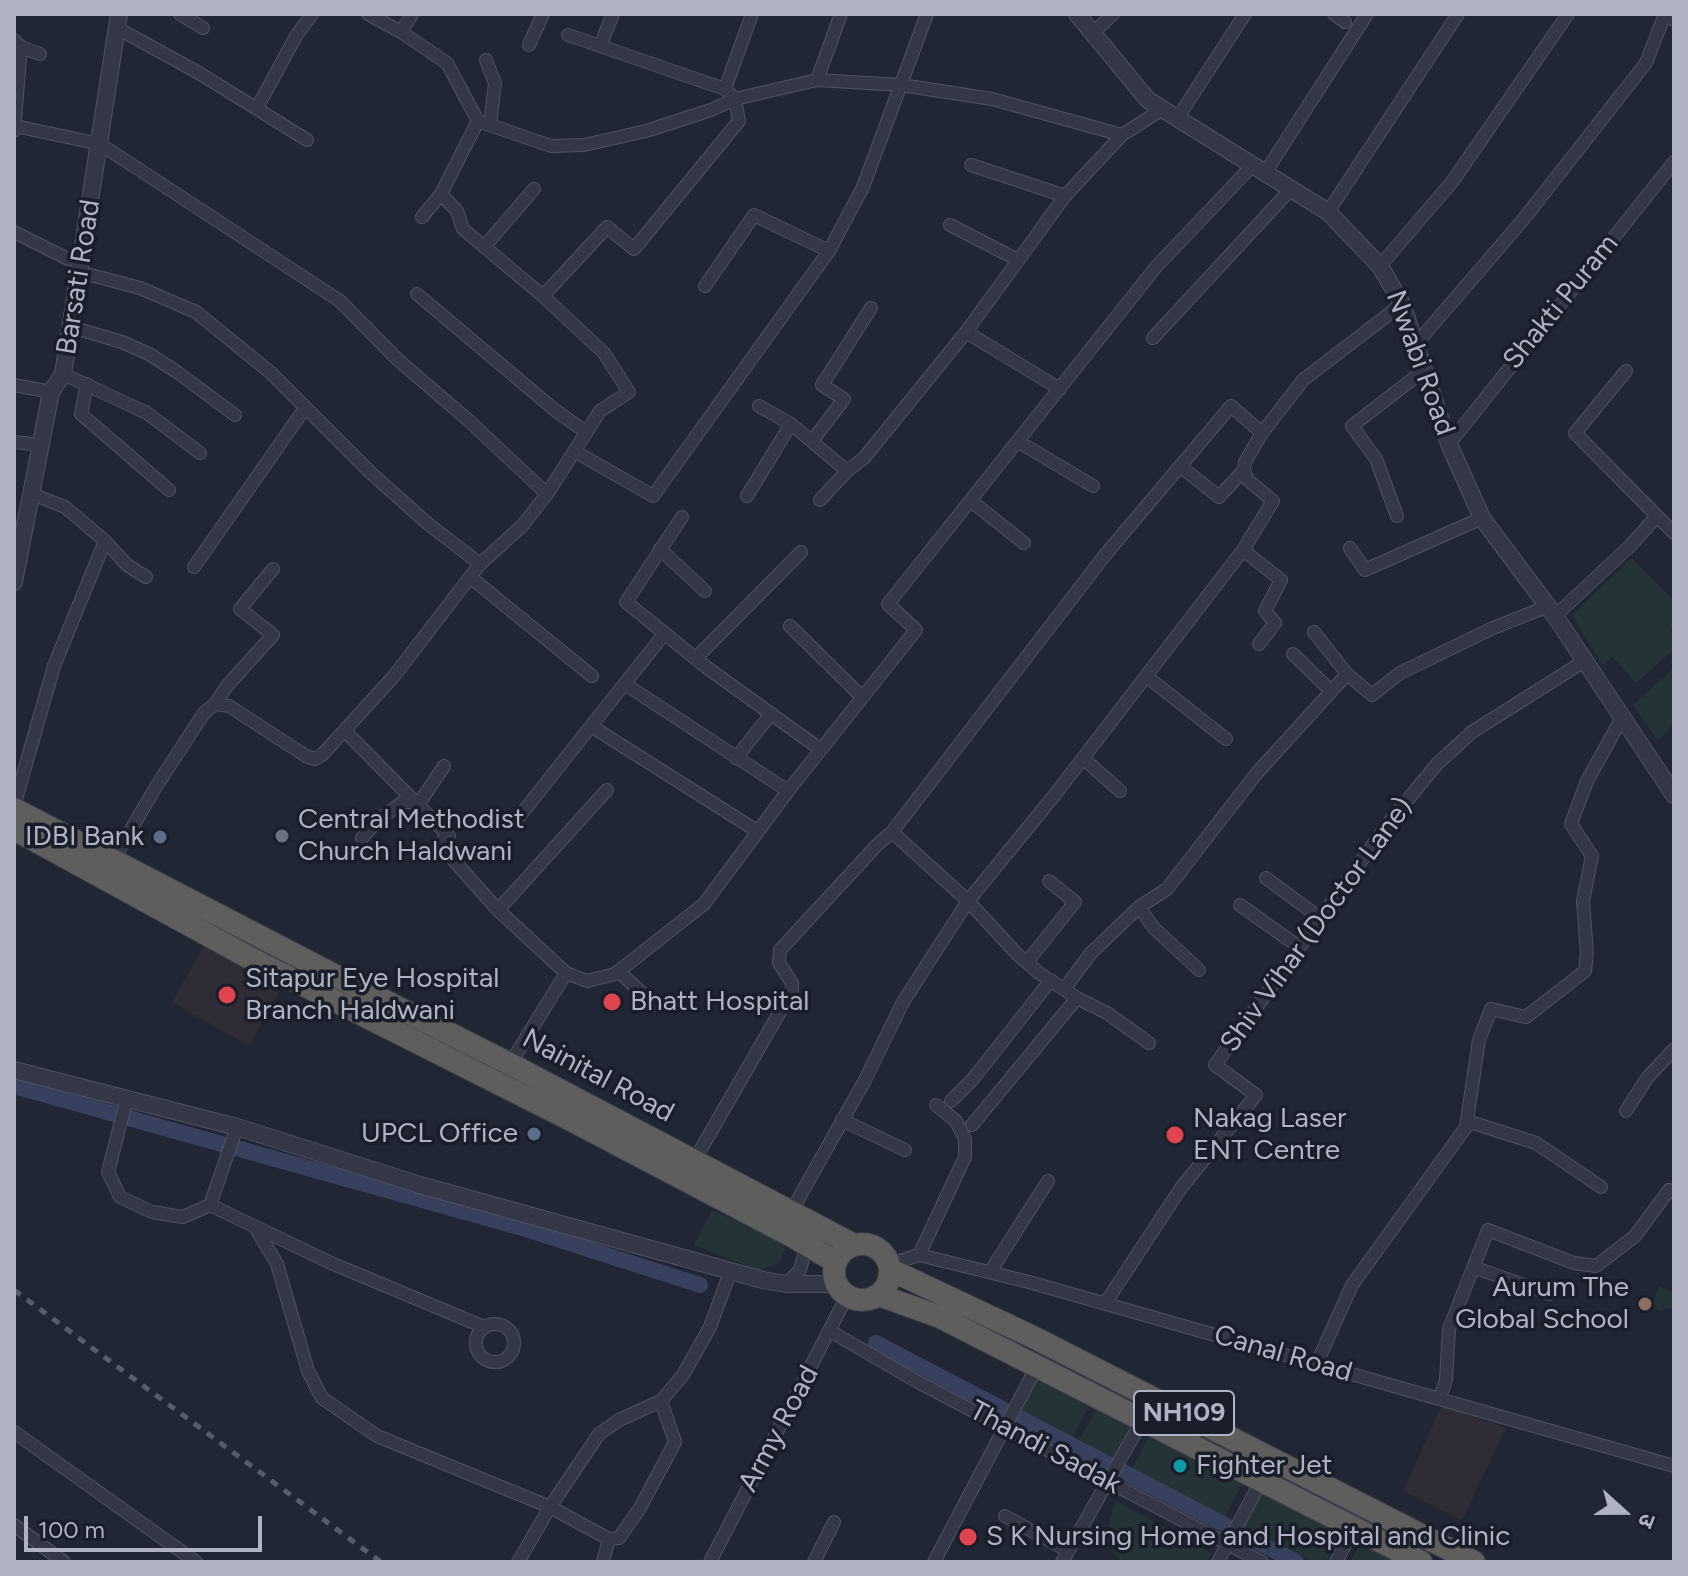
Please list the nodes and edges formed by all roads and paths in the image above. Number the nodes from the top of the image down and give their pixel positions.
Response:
1 (180, 14) edge
2 (312, 14) edge
3 (368, 14) edge
4 (412, 14) edge
5 (543, 14) edge
6 (613, 14) edge
7 (752, 14) edge
8 (841, 14) edge
9 (927, 14) edge
10 (1077, 14) edge
11 (1113, 14) edge
12 (1245, 14) edge
13 (1367, 14) edge
14 (1458, 14) edge
15 (1568, 14) edge
16 (1674, 20) edge
17 (118, 21) edge
18 (203, 28) dead end
19 (401, 32) junction
20 (1092, 34) junction
21 (568, 35) dead end
22 (18, 43) edge
23 (529, 45) dead end
24 (600, 46) junction
25 (40, 54) dead end
26 (486, 60) dead end
27 (817, 80) junction
28 (901, 85) junction
29 (725, 89) junction
30 (735, 99) junction
31 (257, 108) junction
32 (1161, 110) junction
33 (1177, 119) junction
34 (484, 123) junction
35 (14, 129) edge
36 (1122, 135) junction
37 (307, 140) dead end
38 (100, 144) junction
39 (1674, 162) edge
40 (971, 165) dead end
41 (1258, 169) junction
42 (534, 189) dead end
43 (1291, 189) junction
44 (441, 194) junction
45 (1065, 196) junction
46 (1328, 212) junction
47 (422, 217) dead end
48 (950, 225) dead end
49 (14, 232) edge
50 (484, 247) junction
51 (829, 251) junction
52 (1016, 259) junction
53 (80, 266) junction
54 (1380, 266) junction
55 (705, 286) dead end
56 (417, 294) dead end
57 (543, 296) junction
58 (1402, 304) junction
59 (871, 308) dead end
60 (71, 327) junction
61 (966, 332) junction
62 (1153, 338) dead end
63 (1416, 344) junction
64 (1423, 371) junction
65 (1626, 371) dead end
66 (63, 374) junction
67 (87, 384) junction
68 (14, 385) edge
69 (1060, 389) junction
70 (51, 392) junction
71 (759, 406) dead end
72 (305, 408) junction
73 (235, 415) dead end
74 (791, 424) junction
75 (586, 432) junction
76 (1262, 433) junction
77 (813, 440) junction
78 (14, 442) edge
79 (1019, 442) junction
80 (1449, 444) junction
81 (42, 445) junction
82 (574, 451) junction
83 (200, 453) dead end
84 (1180, 466) junction
85 (1244, 470) junction
86 (847, 471) junction
87 (1093, 486) dead end
88 (169, 490) dead end
89 (32, 494) junction
90 (547, 494) junction
91 (747, 496) dead end
92 (820, 500) dead end
93 (971, 501) junction
94 (1397, 516) dead end
95 (1657, 516) junction
96 (682, 517) dead end
97 (1482, 518) junction
98 (20, 529) edge
99 (1674, 533) edge
100 (105, 541) junction
101 (1024, 543) dead end
102 (1350, 548) dead end
103 (660, 549) junction
104 (1243, 550) junction
105 (801, 552) dead end
106 (480, 564) junction
107 (194, 567) dead end
108 (273, 569) dead end
109 (146, 577) dead end
110 (470, 577) junction
111 (14, 582) edge
112 (705, 591) dead end
113 (1550, 611) junction
114 (790, 626) dead end
115 (1314, 632) dead end
116 (665, 633) junction
117 (1259, 644) dead end
118 (1293, 654) dead end
119 (696, 658) junction
120 (1586, 660) junction
121 (1347, 674) junction
122 (592, 676) dead end
123 (1146, 676) junction
124 (625, 684) junction
125 (1331, 691) junction
126 (862, 697) junction
127 (215, 704) junction
128 (771, 714) junction
129 (1623, 716) junction
130 (591, 726) junction
131 (345, 731) junction
132 (1226, 739) dead end
133 (820, 749) junction
134 (736, 758) junction
135 (1083, 758) junction
136 (444, 766) dead end
137 (1669, 772) edge
138 (607, 790) dead end
139 (788, 791) junction
140 (1120, 791) dead end
141 (1674, 795) edge
142 (417, 804) junction
143 (14, 807) edge
144 (519, 817) dead end
145 (14, 829) edge
146 (757, 831) junction
147 (892, 832) junction
148 (362, 838) dead end
149 (113, 860) junction
150 (1266, 878) dead end
151 (1049, 881) dead end
152 (968, 901) junction
153 (1240, 905) dead end
154 (1139, 907) junction
155 (498, 910) junction
156 (1320, 918) junction
157 (1299, 947) junction
158 (1027, 962) junction
159 (1199, 970) dead end
160 (618, 971) junction
161 (566, 973) junction
162 (1051, 980) junction
163 (1065, 988) junction
164 (1077, 998) junction
165 (655, 1005) dead end
166 (1149, 1043) dead end
167 (1674, 1049) edge
168 (472, 1057) junction
169 (510, 1064) junction
170 (14, 1070) edge
171 (951, 1101) dead end
172 (936, 1105) dead end
173 (123, 1111) junction
174 (1626, 1111) dead end
175 (842, 1120) junction
176 (1467, 1121) junction
177 (972, 1125) dead end
178 (235, 1132) junction
179 (905, 1150) dead end
180 (694, 1161) junction
181 (1048, 1181) dead end
182 (1601, 1187) dead end
183 (1674, 1192) edge
184 (210, 1205) junction
185 (791, 1212) junction
186 (255, 1227) junction
187 (807, 1244) junction
188 (854, 1245) junction
189 (919, 1255) junction
190 (890, 1267) junction
191 (1473, 1267) junction
192 (731, 1270) junction
193 (990, 1272) junction
194 (839, 1280) junction
195 (786, 1284) junction
196 (1549, 1294) dead end
197 (879, 1295) junction
198 (1106, 1302) junction
199 (484, 1327) dead end
200 (830, 1331) junction
201 (1316, 1365) junction
202 (1037, 1366) junction
203 (1440, 1397) junction
204 (1154, 1398) junction
205 (661, 1401) junction
206 (1009, 1417) junction
207 (1142, 1421) junction
208 (14, 1432) edge
209 (1674, 1466) edge
210 (1110, 1477) junction
211 (1261, 1481) junction
212 (550, 1507) junction
213 (1005, 1516) dead end
214 (834, 1522) dead end
215 (14, 1525) edge
216 (1354, 1528) junction
217 (609, 1539) junction
218 (1230, 1542) junction
219 (1065, 1557) edge
220 (64, 1562) edge
221 (196, 1562) edge
222 (518, 1562) edge
223 (603, 1562) edge
224 (710, 1562) edge
225 (814, 1562) edge
226 (934, 1562) edge
227 (1218, 1562) edge
228 (1262, 1562) edge
229 (1336, 1562) edge
230 (1421, 1562) edge
231 (1474, 1562) edge

1 - 18 street
2 - 31 street
3 - 19 street
4 - 19 street
5 - 23 street
6 - 24 street
7 - 29 street
8 - 27 street
9 - 28 street
10 - 20 street, Nwabi Road
11 - 20 street
12 - 33 street
13 - 41 street
14 - 46 street
15 - 54 street
16 - 63 street
17 - 31 street
17 - 38 street, Barsati Road
19 - 34 street
20 - 32 street, Nwabi Road
21 - 24 street
22 - 25 street
22 - 35 street
24 - 29 street
26 - 34 street
27 - 28 street
27 - 30 street
28 - 36 street
28 - 51 street
29 - 30 street
30 - 34 street
30 - 57 street
31 - 37 street
32 - 33 street, Nwabi Road
32 - 36 street
33 - 41 street, Nwabi Road
34 - 44 street
35 - 38 street
36 - 45 street
38 - 53 street, Barsati Road
38 - 90 street
39 - 80 street, Shakti Puram
40 - 45 street
41 - 43 street, Nwabi Road
41 - 69 street
42 - 50 street
43 - 46 street, Nwabi Road
43 - 62 street
44 - 47 street
44 - 50 street
45 - 52 street
46 - 54 street, Nwabi Road
48 - 52 street
49 - 53 street
50 - 57 street
51 - 55 street
51 - 82 street
52 - 61 street
53 - 60 street, Barsati Road
53 - 72 street
54 - 58 street, Nwabi Road
56 - 75 street
57 - 75 street
58 - 63 street, Nwabi Road
58 - 76 street
59 - 77 street
60 - 66 street, Barsati Road
60 - 73 street
61 - 69 street
61 - 86 street
63 - 64 street, Nwabi Road
64 - 80 street, Nwabi Road
64 - 94 street
65 - 95 street
66 - 67 street
66 - 70 street, Barsati Road
67 - 83 street
67 - 88 street
68 - 70 street
69 - 79 street
70 - 81 street, Barsati Road
71 - 74 street
72 - 106 street
72 - 107 street
74 - 77 street
74 - 91 street
75 - 82 street
76 - 84 street
76 - 85 street
77 - 86 street
78 - 81 street
79 - 87 street
79 - 93 street
80 - 97 street, Nwabi Road
81 - 89 street, Barsati Road
82 - 90 street
84 - 85 street
84 - 147 street
85 - 104 street
86 - 92 street
89 - 98 street, Barsati Road
89 - 100 street
90 - 106 street
93 - 101 street
93 - 126 street
95 - 99 street
95 - 113 street
96 - 103 street
97 - 102 street
97 - 113 street, Nwabi Road
98 - 111 street, Barsati Road
100 - 109 street
100 - 143 street
103 - 112 street
103 - 116 street
104 - 117 street
104 - 123 street
105 - 119 street
106 - 110 street
108 - 127 street
110 - 122 street
110 - 131 street
113 - 120 street, Nwabi Road
113 - 121 street
114 - 126 street
115 - 121 street
116 - 119 street
116 - 124 street
118 - 125 street
119 - 128 street
120 - 129 street, Nwabi Road
120 - 156 street, Shiv Vihar (Doctor Lane)
121 - 125 street
123 - 132 street
123 - 135 street
124 - 130 street
124 - 134 street
125 - 154 street
126 - 133 street
127 - 131 street
127 - 149 street
128 - 133 street
128 - 134 street
129 - 137 street, Nwabi Road
129 - 176 street
130 - 144 street
130 - 146 street
131 - 142 street
133 - 139 street
134 - 139 street
135 - 140 street
135 - 152 street
136 - 142 street
137 - 141 street, Nwabi Road
138 - 155 street
139 - 146 street
142 - 148 street
142 - 155 street
143 - 149 highway, Nainital Road
145 - 168 highway, Nainital Road
146 - 160 street
147 - 152 street
147 - 180 street
149 - 168 highway, Nainital Road
150 - 156 street
151 - 158 street
152 - 158 street
152 - 175 street
153 - 157 street
154 - 159 street
154 - 163 street
155 - 161 street
156 - 157 street, Shiv Vihar (Doctor Lane)
157 - 198 street, Shiv Vihar (Doctor Lane)
158 - 162 street
160 - 161 street
160 - 165 street
161 - 169 street
162 - 163 street
162 - 171 street
163 - 164 street
164 - 166 street
164 - 177 street
167 - 174 street
168 - 169 highway, Nainital Road
168 - 187 highway, Nainital Road
169 - 180 highway, Nainital Road
170 - 173 street
172 - 189 street
173 - 178 street
173 - 184 street
175 - 179 street
175 - 185 street
176 - 182 street
176 - 201 street
178 - 184 street
178 - 192 street
180 - 185 highway, Nainital Road
181 - 193 street
183 - 191 street
184 - 186 street
185 - 188 highway, Nainital Road
186 - 199 street
186 - 212 street
187 - 194 highway, Nainital Road
187 - 195 street
188 - 190 highway
188 - 194 highway
189 - 190 street
189 - 193 street, Canal Road
190 - 197 highway
190 - 204 highway, NH109
191 - 196 street
191 - 203 street
192 - 195 street
192 - 205 street
193 - 198 street, Canal Road
194 - 195 street
194 - 197 highway
194 - 200 street, Army Road
197 - 202 highway, NH109
198 - 201 street, Canal Road
200 - 206 street, Thandi Sadak
200 - 224 street, Army Road
201 - 203 street, Canal Road
202 - 206 street
202 - 207 highway, NH109
203 - 209 street, Canal Road
204 - 207 highway
204 - 231 highway, NH109
205 - 212 street
205 - 217 street
206 - 210 street, Thandi Sadak
206 - 226 street
207 - 210 street
207 - 211 highway, NH109
208 - 221 street
210 - 218 street, Thandi Sadak
210 - 219 street
211 - 216 highway, NH109
211 - 218 street
212 - 217 street
212 - 222 street
213 - 219 street
214 - 225 street
215 - 220 street
216 - 229 street
216 - 230 highway, NH109
217 - 223 street
218 - 227 street
218 - 228 street, Thandi Sadak

